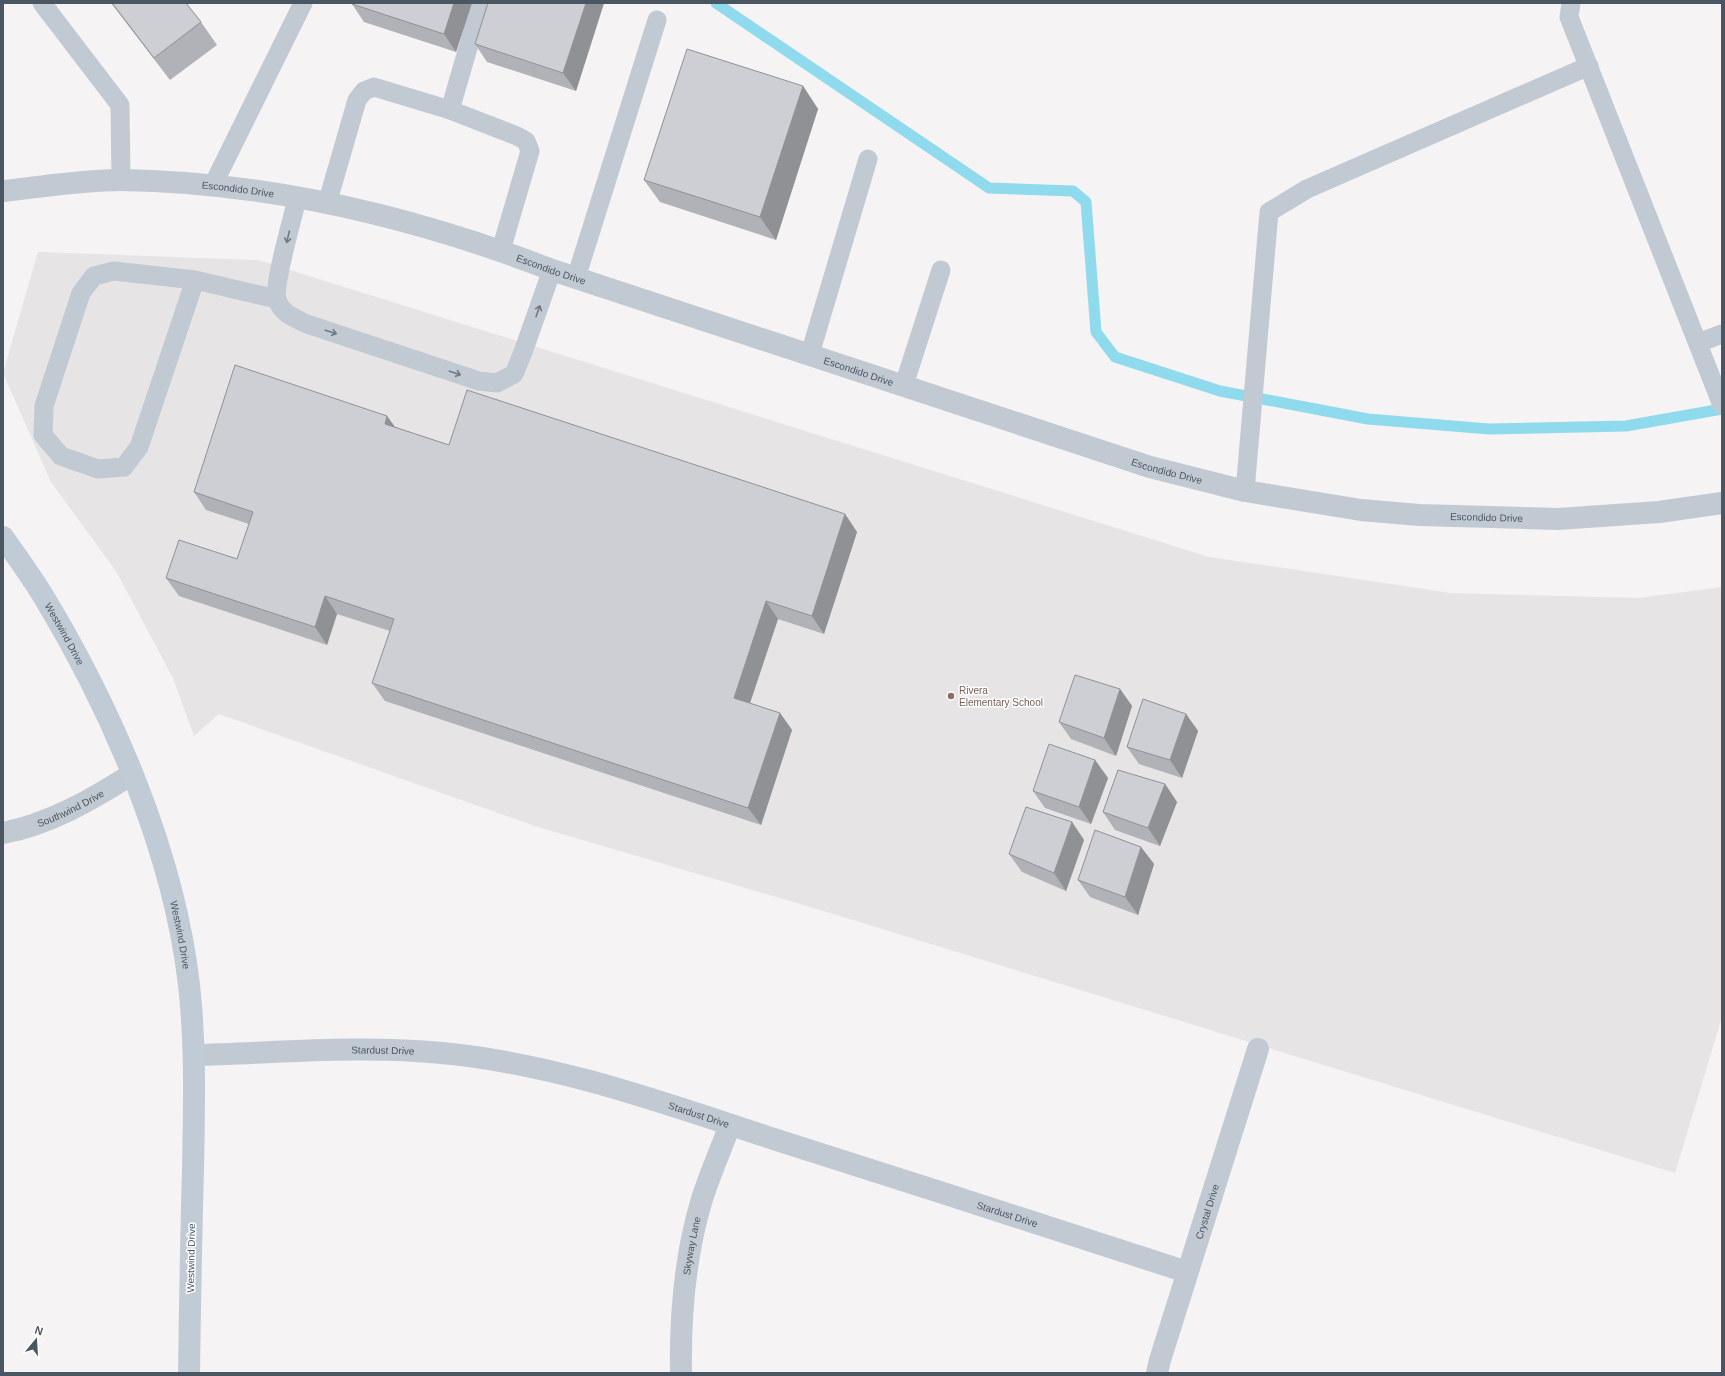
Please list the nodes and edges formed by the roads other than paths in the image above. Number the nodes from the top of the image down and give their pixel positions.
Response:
1 (42, 3) edge
2 (303, 3) edge
3 (481, 3) edge
4 (1571, 3) edge
5 (657, 20) dead end
6 (1589, 66) junction
7 (450, 110) junction
8 (868, 158) dead end
9 (121, 180) junction
10 (213, 185) junction
11 (3, 191) edge
12 (297, 199) junction
13 (327, 204) junction
14 (501, 250) junction
15 (552, 270) junction
16 (941, 270) dead end
17 (576, 278) junction
18 (194, 280) junction
19 (277, 299) junction
20 (1722, 334) edge
21 (1698, 343) junction
22 (810, 354) junction
23 (904, 385) junction
24 (1722, 405) edge
25 (1245, 491) junction
26 (1722, 503) edge
27 (3, 537) edge
28 (132, 774) junction
29 (3, 833) edge
30 (1258, 1050) dead end
31 (195, 1055) junction
32 (730, 1125) junction
33 (1187, 1272) junction
34 (189, 1373) edge
35 (681, 1373) edge
36 (1157, 1373) edge

1 - 9 lane
2 - 10 lane
3 - 7 lane
4 - 6 lane
5 - 17 lane
6 - 21 lane
6 - 25 lane
7 - 13 lane
7 - 14 lane
8 - 22 lane
9 - 10 street, Escondido Drive
9 - 11 street, Escondido Drive
10 - 12 street, Escondido Drive
12 - 13 street, Escondido Drive
12 -> 19 lane
13 - 14 street, Escondido Drive
14 - 15 street, Escondido Drive
15 - 17 street, Escondido Drive
19 -> 15 lane
16 - 23 lane
17 - 22 street, Escondido Drive
18 - 18 lane
18 - 19 lane
20 - 21 lane
21 - 24 lane
22 - 23 street, Escondido Drive
23 - 25 street, Escondido Drive
25 - 26 street, Escondido Drive
27 - 28 main road, Westwind Drive
28 - 29 street, Southwind Drive
28 - 31 main road, Westwind Drive
30 - 33 street, Crystal Drive
31 - 32 street, Stardust Drive
31 - 34 main road, Westwind Drive
32 - 33 street, Stardust Drive
32 - 35 street, Skyway Lane
33 - 36 street, Crystal Drive

